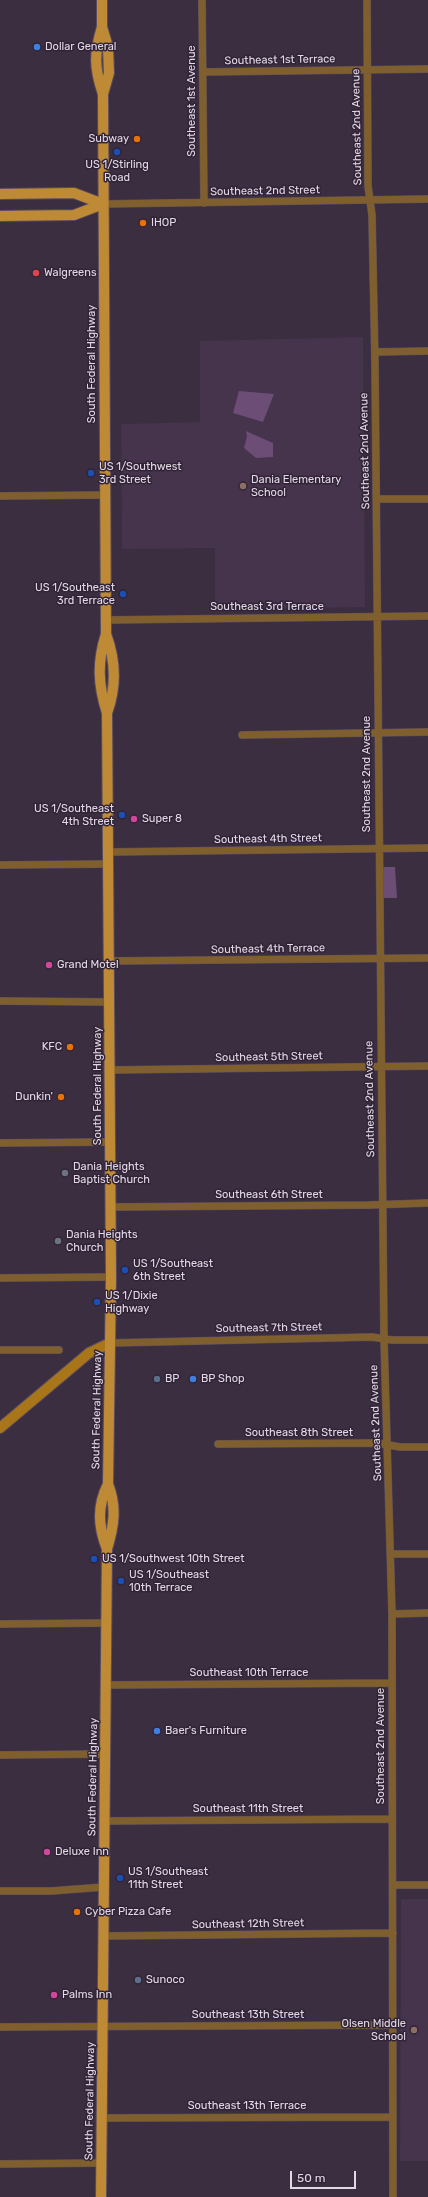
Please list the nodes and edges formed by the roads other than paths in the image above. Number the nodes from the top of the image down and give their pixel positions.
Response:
1 (102, 0) edge
2 (202, 0) edge
3 (367, 0) edge
4 (428, 68) edge
5 (366, 70) junction
6 (204, 72) junction
7 (0, 194) edge
8 (428, 199) edge
9 (370, 200) junction
10 (204, 203) junction
11 (103, 204) junction
12 (0, 216) edge
13 (428, 351) edge
14 (375, 352) junction
15 (105, 495) junction
16 (0, 496) edge
17 (428, 498) edge
18 (376, 499) junction
19 (428, 616) edge
20 (376, 617) junction
21 (106, 620) junction
22 (428, 732) edge
23 (378, 733) junction
24 (242, 735) dead end
25 (428, 848) edge
26 (379, 849) junction
27 (108, 852) junction
28 (108, 864) junction
29 (0, 865) edge
30 (380, 958) junction
31 (428, 958) edge
32 (109, 961) junction
33 (0, 1002) edge
34 (109, 1002) junction
35 (381, 1066) junction
36 (428, 1066) edge
37 (110, 1070) junction
38 (110, 1142) junction
39 (0, 1143) edge
40 (428, 1203) edge
41 (382, 1204) junction
42 (111, 1207) junction
43 (112, 1277) junction
44 (0, 1278) edge
45 (384, 1339) junction
46 (428, 1340) edge
47 (110, 1343) junction
48 (0, 1350) edge
49 (58, 1350) dead end
50 (0, 1428) edge
51 (218, 1444) dead end
52 (387, 1445) junction
53 (428, 1447) edge
54 (391, 1554) junction
55 (428, 1554) edge
56 (428, 1613) edge
57 (392, 1614) junction
58 (106, 1623) junction
59 (0, 1624) edge
60 (392, 1683) junction
61 (106, 1685) junction
62 (105, 1754) junction
63 (0, 1755) edge
64 (392, 1819) junction
65 (104, 1821) junction
66 (393, 1885) junction
67 (428, 1885) edge
68 (104, 1887) junction
69 (0, 1891) edge
70 (394, 1933) junction
71 (103, 1936) junction
72 (392, 2025) junction
73 (0, 2027) edge
74 (103, 2027) junction
75 (393, 2117) junction
76 (101, 2118) junction
77 (101, 2163) junction
78 (0, 2164) edge
79 (101, 2197) edge
80 (393, 2197) edge

1 - 11 main road, South Federal Highway
2 - 6 street, Southeast 1st Avenue
3 - 5 street, Southeast 2nd Avenue
4 - 5 street, Southeast 1st Terrace
5 - 6 street, Southeast 1st Terrace
5 - 9 street, Southeast 2nd Avenue
6 - 10 street, Southeast 1st Avenue
7 - 11 main road
8 - 9 street, Southeast 2nd Street
9 - 10 street, Southeast 2nd Street
9 - 14 street, Southeast 2nd Avenue
10 - 11 street, Southeast 2nd Street
11 - 12 main road
11 - 15 main road, South Federal Highway
13 - 14 street
14 - 18 street, Southeast 2nd Avenue
15 - 16 street
15 - 21 main road, South Federal Highway
17 - 18 street
18 - 20 street, Southeast 2nd Avenue
19 - 20 street, Southeast 3rd Terrace
20 - 21 street, Southeast 3rd Terrace
20 - 23 street, Southeast 2nd Avenue
21 - 27 main road, South Federal Highway
22 - 23 street
23 - 24 street
23 - 26 street, Southeast 2nd Avenue
25 - 26 street, Southeast 4th Street
26 - 27 street, Southeast 4th Street
26 - 30 street, Southeast 2nd Avenue
27 - 28 main road, South Federal Highway
28 - 29 street
28 - 32 main road, South Federal Highway
30 - 31 street, Southeast 4th Terrace
30 - 32 street, Southeast 4th Terrace
30 - 35 street, Southeast 2nd Avenue
32 - 34 main road, South Federal Highway
33 - 34 street
34 - 37 main road, South Federal Highway
35 - 36 street, Southeast 5th Street
35 - 37 street, Southeast 5th Street
35 - 41 street, Southeast 2nd Avenue
37 - 38 main road, South Federal Highway
38 - 39 street
38 - 42 main road, South Federal Highway
40 - 41 street, Southeast 6th Street
41 - 42 street, Southeast 6th Street
41 - 45 street, Southeast 2nd Avenue
42 - 43 main road, South Federal Highway
43 - 44 street
43 - 47 main road, South Federal Highway
45 - 46 street, Southeast 7th Street
45 - 47 street, Southeast 7th Street
45 - 52 street, Southeast 2nd Avenue
47 - 50 main road
47 - 58 main road, South Federal Highway
48 - 49 street
51 - 52 street, Southeast 8th Street
52 - 53 street, Southeast 8th Street
52 - 54 street, Southeast 2nd Avenue
54 - 55 street
54 - 57 street, Southeast 2nd Avenue
56 - 57 street
57 - 60 street, Southeast 2nd Avenue
58 - 59 street
58 - 61 main road, South Federal Highway
60 - 61 street, Southeast 10th Terrace
60 - 64 street, Southeast 2nd Avenue
61 - 62 main road, South Federal Highway
62 - 63 street
62 - 65 main road, South Federal Highway
64 - 65 street, Southeast 11th Street
64 - 66 street, Southeast 2nd Avenue
65 - 68 main road, South Federal Highway
66 - 67 street
66 - 70 street, Southeast 2nd Avenue
68 - 69 street
68 - 71 main road, South Federal Highway
70 - 71 street, Southeast 12th Street
70 - 72 street, Southeast 2nd Avenue
71 - 74 main road, South Federal Highway
72 - 74 street, Southeast 13th Street
72 - 75 street, Southeast 2nd Avenue
73 - 74 street, Southeast 13th Street
74 - 76 main road, South Federal Highway
75 - 76 street, Southeast 13th Terrace
75 - 80 street, Southeast 2nd Avenue
76 - 77 main road, South Federal Highway
77 - 78 street
77 - 79 main road, South Federal Highway

